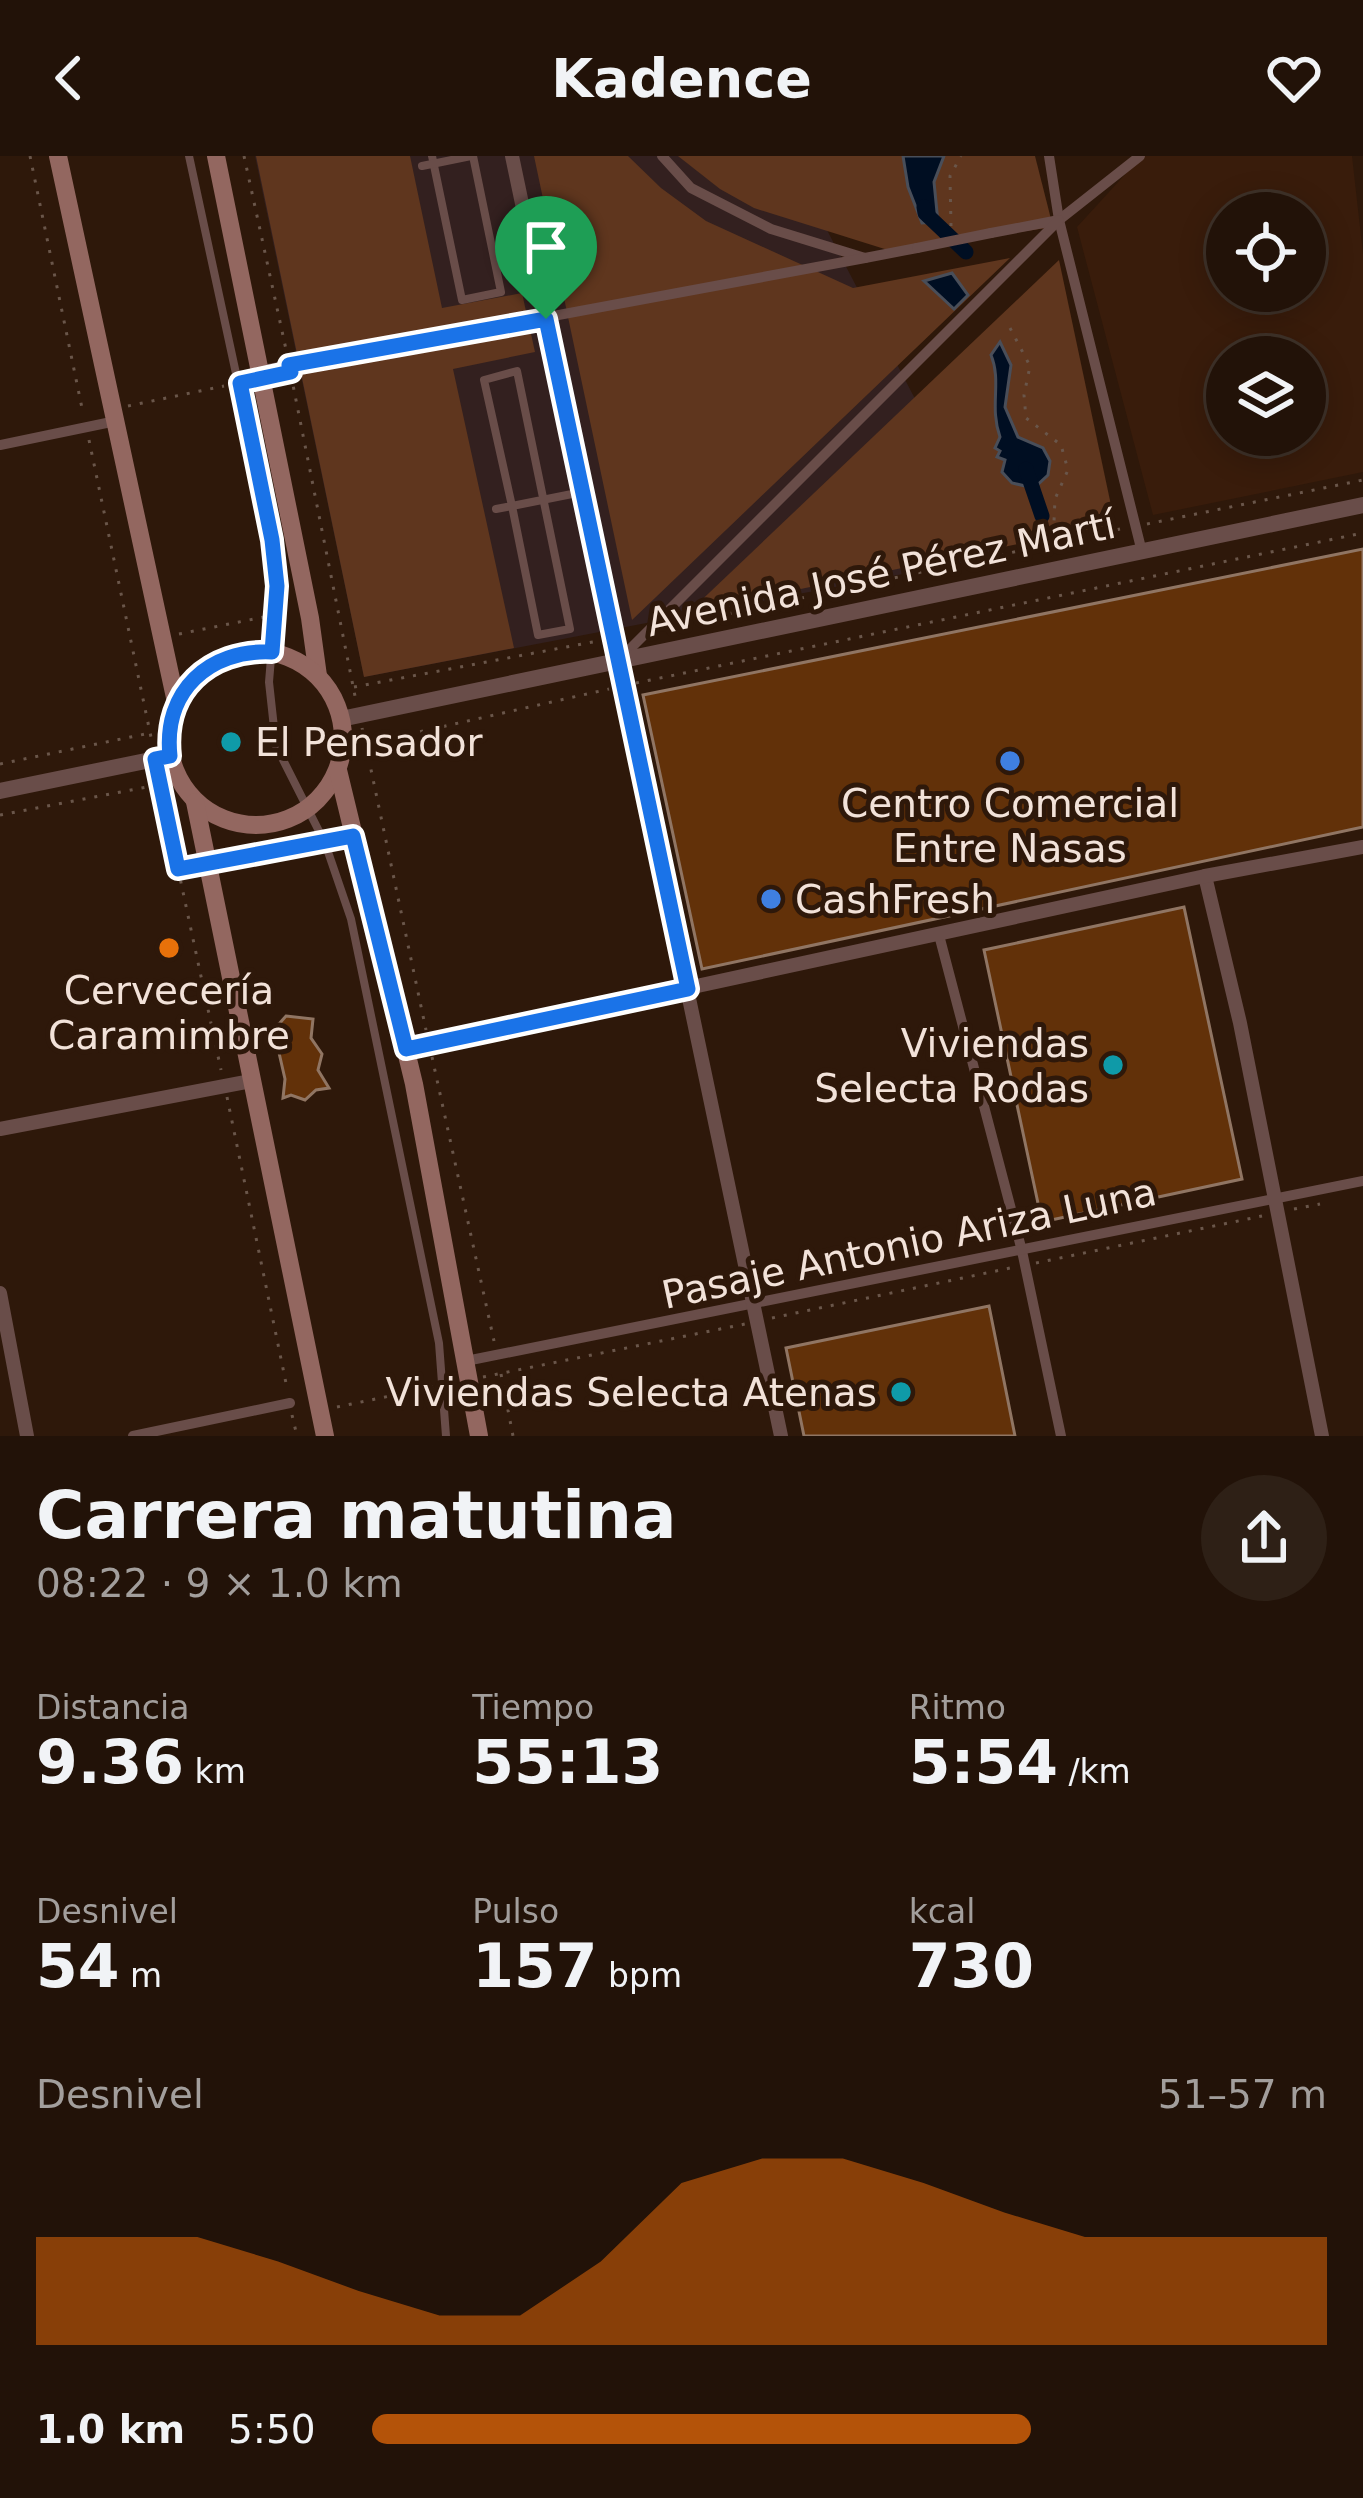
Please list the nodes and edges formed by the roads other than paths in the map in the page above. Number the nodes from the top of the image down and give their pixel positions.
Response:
1 (58, 156) edge
2 (189, 156) edge
3 (216, 156) edge
4 (472, 156) edge
5 (512, 156) edge
6 (662, 156) edge
7 (1048, 156) edge
8 (1140, 156) edge
9 (433, 160) edge
10 (422, 166) dead end
11 (1059, 220) junction
12 (865, 258) junction
13 (546, 319) junction
14 (252, 377) junction
15 (115, 415) junction
16 (0, 445) edge
17 (582, 492) junction
18 (543, 500) junction
19 (1363, 505) edge
20 (512, 506) junction
21 (496, 509) dead end
22 (1142, 552) junction
23 (272, 652) junction
24 (617, 662) junction
25 (318, 676) junction
26 (176, 703) junction
27 (350, 717) junction
28 (162, 758) junction
29 (338, 770) junction
30 (0, 791) edge
31 (195, 802) junction
32 (306, 809) junction
33 (1363, 847) edge
34 (1205, 876) junction
35 (938, 935) junction
36 (688, 989) junction
37 (406, 1049) junction
38 (250, 1081) junction
39 (0, 1130) edge
40 (1363, 1181) edge
41 (1275, 1206) junction
42 (1022, 1251) junction
43 (0, 1293) edge
44 (755, 1313) junction
45 (4, 1331) edge
46 (468, 1370) junction
47 (290, 1403) road end
48 (27, 1436) edge
49 (133, 1436) edge
50 (325, 1436) edge
51 (446, 1436) edge
52 (479, 1436) edge
53 (781, 1436) edge
54 (1061, 1436) edge
55 (1322, 1436) edge

1 - 15 main road
2 - 14 lane
3 - 14 main road
4 - 9 lane
4 - 9 lane
5 - 13 street
6 - 12 street
7 - 11 street
8 - 11 street
9 - 10 lane
11 - 12 street, bridge
11 - 22 street
11 - 24 street
12 - 13 street
13 - 14 street
13 - 17 street
14 - 23 lane
14 - 25 main road
15 - 16 street
15 - 26 main road
17 - 18 lane
17 - 24 street
18 - 20 lane
18 - 20 lane
18 - 20 lane
19 - 22 street, Avenida José Pérez Martí
20 - 21 lane
22 - 24 street, Avenida José Pérez Martí
23 - 25 main road
23 - 26 main road
23 - 32 lane
24 - 27 street, Avenida José Pérez Martí
24 - 36 street
25 - 27 main road
26 - 28 main road
27 - 29 main road
28 - 30 street
28 - 31 main road
29 - 32 main road
29 - 37 main road
31 - 32 main road
31 - 38 main road
32 - 51 lane
33 - 34 street
34 - 35 street
34 - 41 street
35 - 36 street
35 - 42 street
36 - 37 street
36 - 44 street
37 - 46 main road
38 - 39 street
38 - 50 main road
40 - 41 street, Pasaje Antonio Ariza Luna
41 - 42 street, Pasaje Antonio Ariza Luna
41 - 55 street
42 - 44 street, Pasaje Antonio Ariza Luna
42 - 54 street
43 - 45 street
44 - 46 street, Pasaje Antonio Ariza Luna
44 - 53 street
45 - 48 street
46 - 52 main road
47 - 49 street

